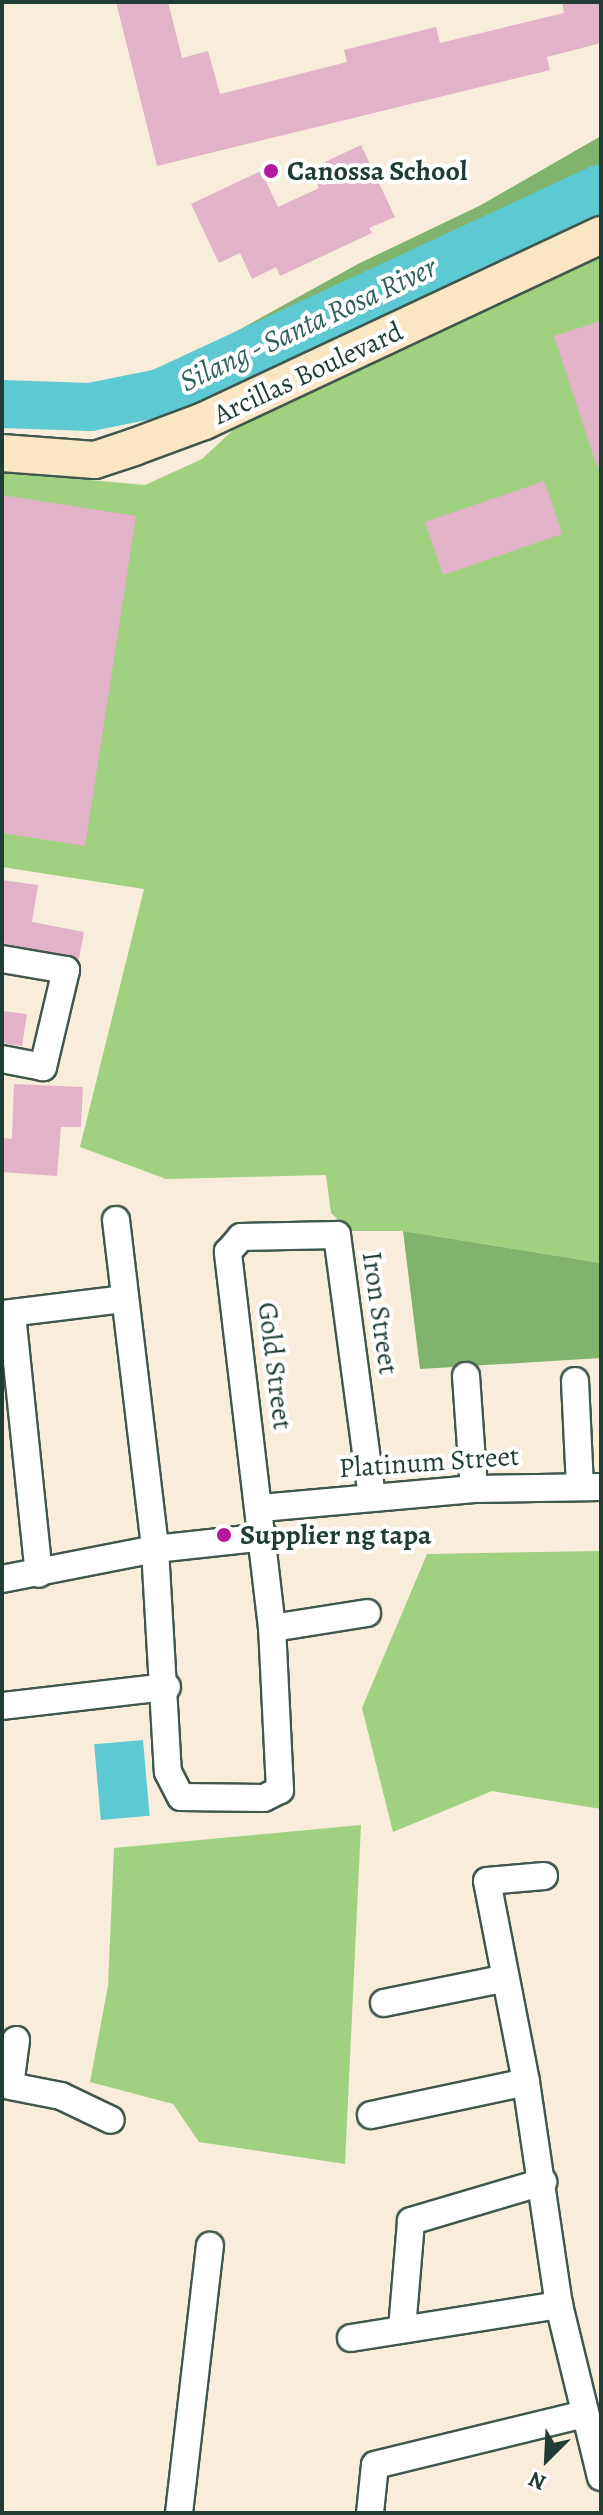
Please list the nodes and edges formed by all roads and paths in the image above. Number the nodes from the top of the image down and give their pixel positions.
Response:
1 (601, 235) edge
2 (2, 453) edge
3 (2, 959) edge
4 (2, 1059) edge
5 (116, 1220) dead end
6 (241, 1237) joint
7 (124, 1299) junction
8 (7, 1314) edge
9 (466, 1376) dead end
10 (575, 1381) dead end
11 (590, 1487) edge
12 (474, 1489) junction
13 (372, 1496) junction
14 (261, 1508) junction
15 (265, 1537) junction
16 (155, 1549) junction
17 (39, 1574) junction
18 (2, 1579) edge
19 (367, 1613) dead end
20 (272, 1628) junction
21 (167, 1687) junction
22 (2, 1706) edge
23 (544, 1876) dead end
24 (502, 1979) junction
25 (384, 2003) dead end
26 (16, 2040) dead end
27 (526, 2082) junction
28 (6, 2086) edge
29 (371, 2115) dead end
30 (111, 2120) dead end
31 (543, 2182) junction
32 (210, 2246) dead end
33 (559, 2305) junction
34 (402, 2329) junction
35 (351, 2338) dead end
36 (584, 2414) junction
37 (601, 2477) edge
38 (179, 2513) edge
39 (370, 2513) edge

1 - 2 main road, Arcillas Boulevard
3 - 4 street
5 - 7 street
6 - 13 street, Iron Street
6 - 14 street, Gold Street
7 - 8 street
7 - 16 street
8 - 17 street
9 - 12 street
10 - 11 street
11 - 12 street, Platinum Street
12 - 13 street, Platinum Street
13 - 14 street, Platinum Street
14 - 15 street, Gold Street
15 - 16 street
15 - 20 street, Gold Street
16 - 17 street
16 - 21 street
17 - 18 street
19 - 20 street
20 - 21 street, Gold Street
21 - 22 street
23 - 24 street
24 - 25 street
24 - 27 street
26 - 28 street
27 - 29 street
27 - 31 street
28 - 30 street
31 - 33 street
31 - 34 street
32 - 38 street
33 - 34 street
33 - 36 street
34 - 35 street
36 - 37 street
36 - 39 street

